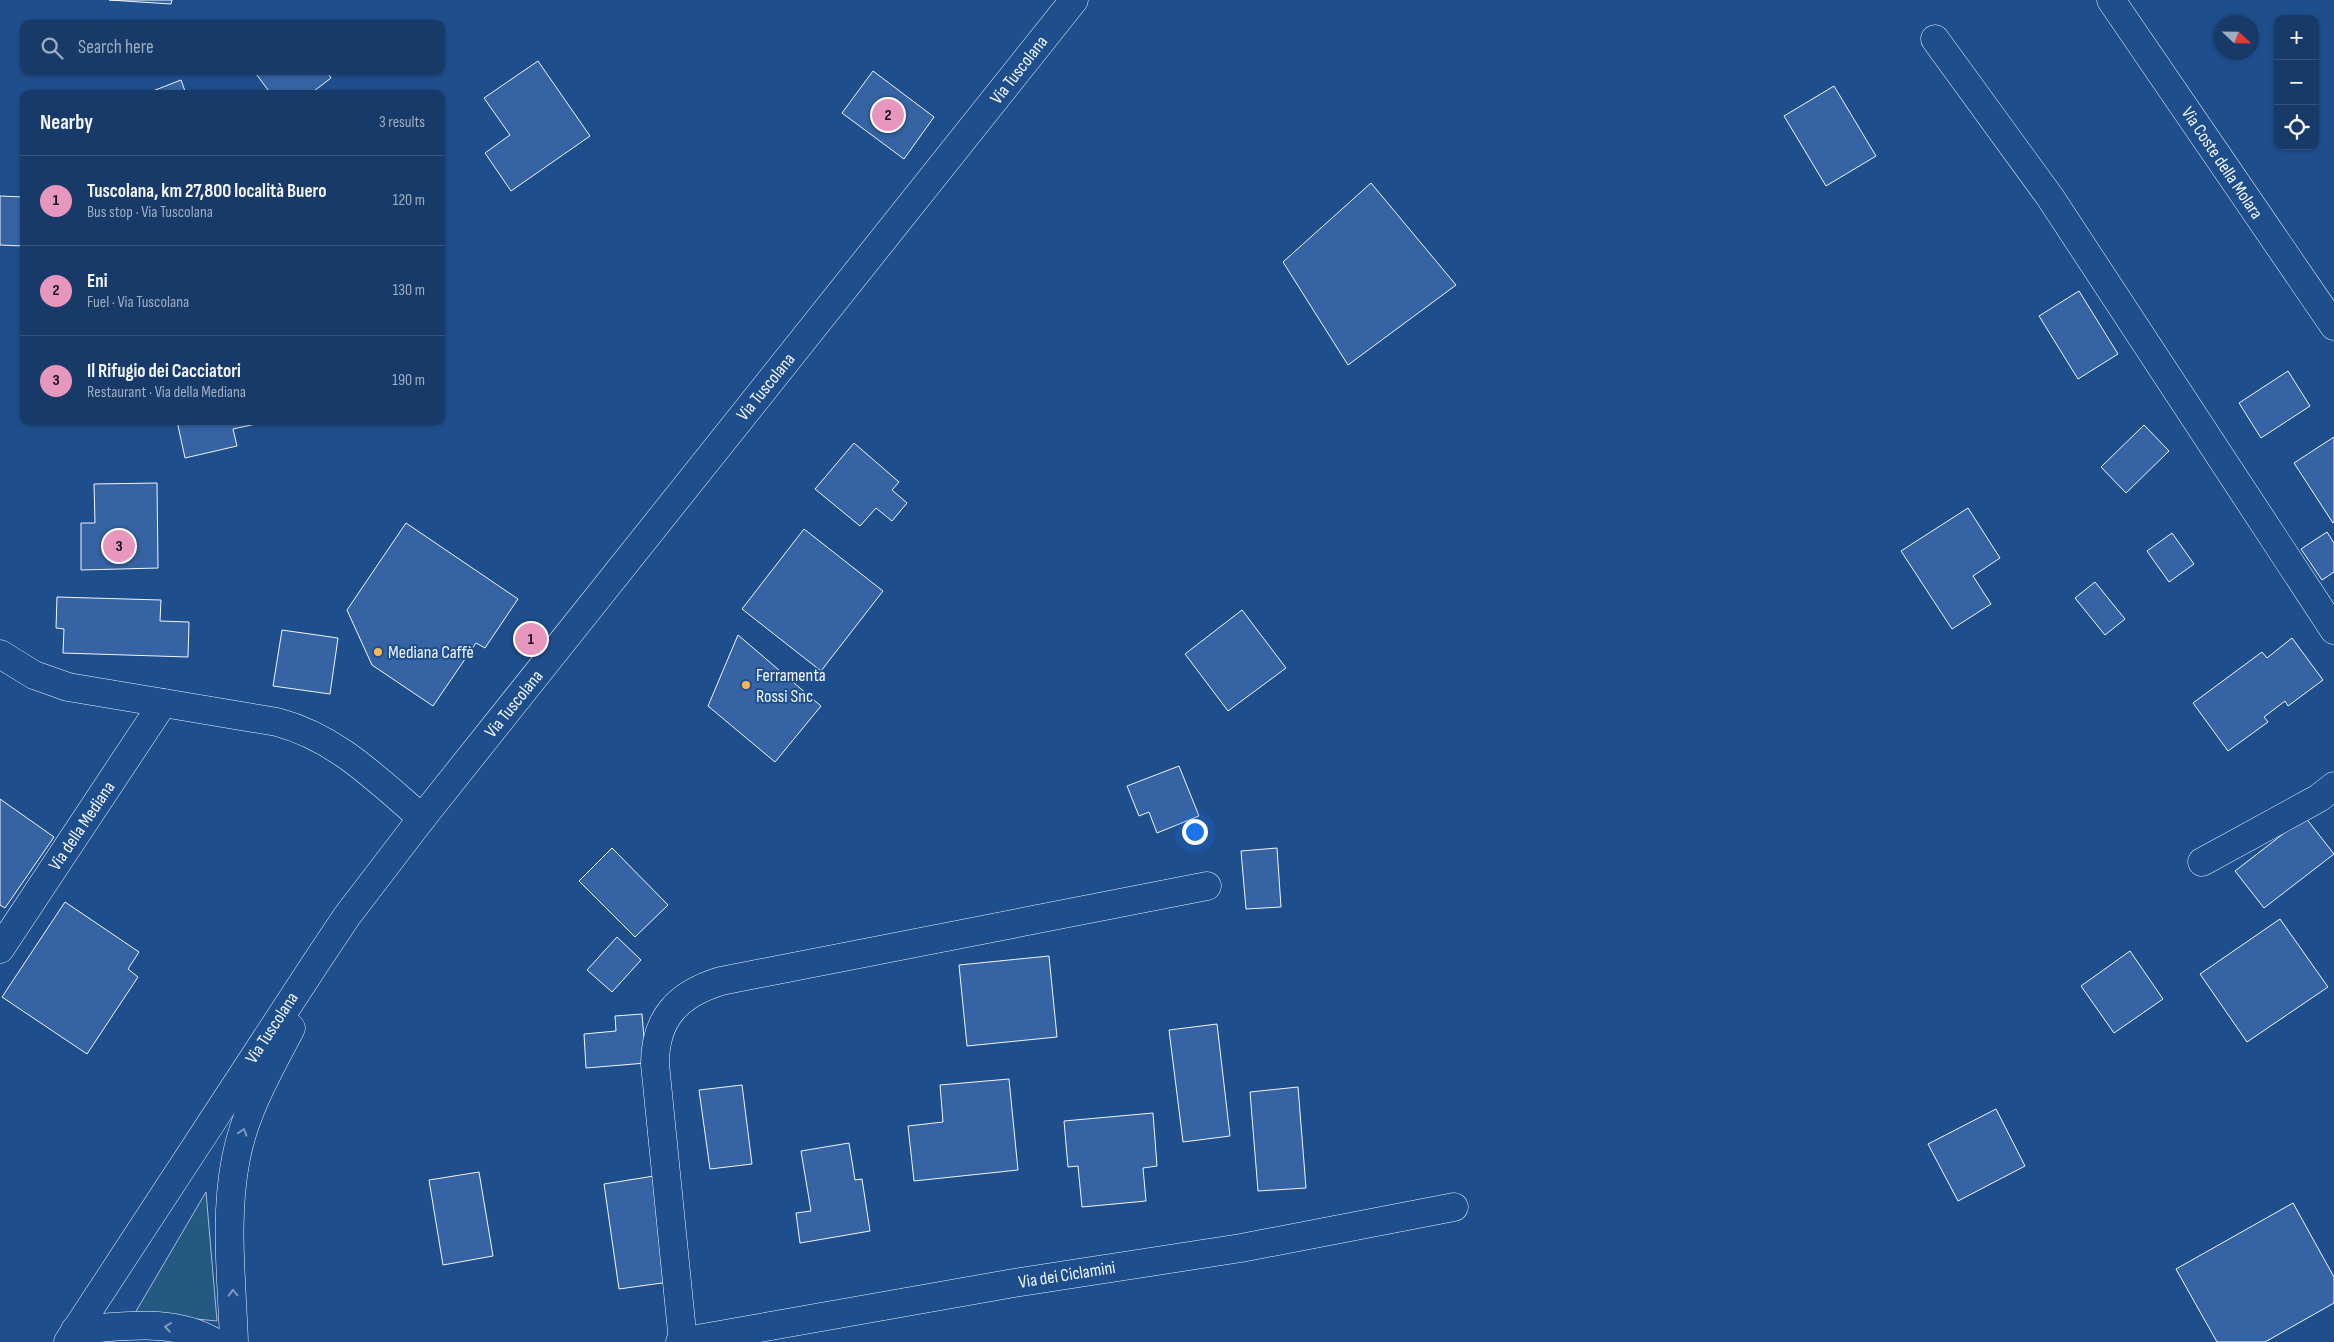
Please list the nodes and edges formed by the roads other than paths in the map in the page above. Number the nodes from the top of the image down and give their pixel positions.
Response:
1 (1074, 0) edge
2 (2110, 0) edge
3 (1935, 39) dead end
4 (2334, 326) edge
5 (2334, 630) edge
6 (3, 663) edge
7 (163, 703) junction
8 (2334, 786) edge
9 (422, 818) junction
10 (2202, 862) dead end
11 (1207, 886) dead end
12 (347, 916) junction
13 (0, 949) edge
14 (1454, 1208) dead end
15 (75, 1338) edge
16 (214, 1342) edge
17 (234, 1342) edge
18 (682, 1342) edge

1 - 9 street, Via Tuscolana
2 - 4 street, Via Coste della Molara
3 - 5 street
6 - 7 street
7 - 9 street
7 - 13 street, Via della Mediana
8 - 10 street
9 - 12 street, Via Tuscolana
11 - 18 street
12 - 15 street, Via Tuscolana
17 -> 12 street
14 - 18 street, Via dei Ciclamini
16 -> 15 street

